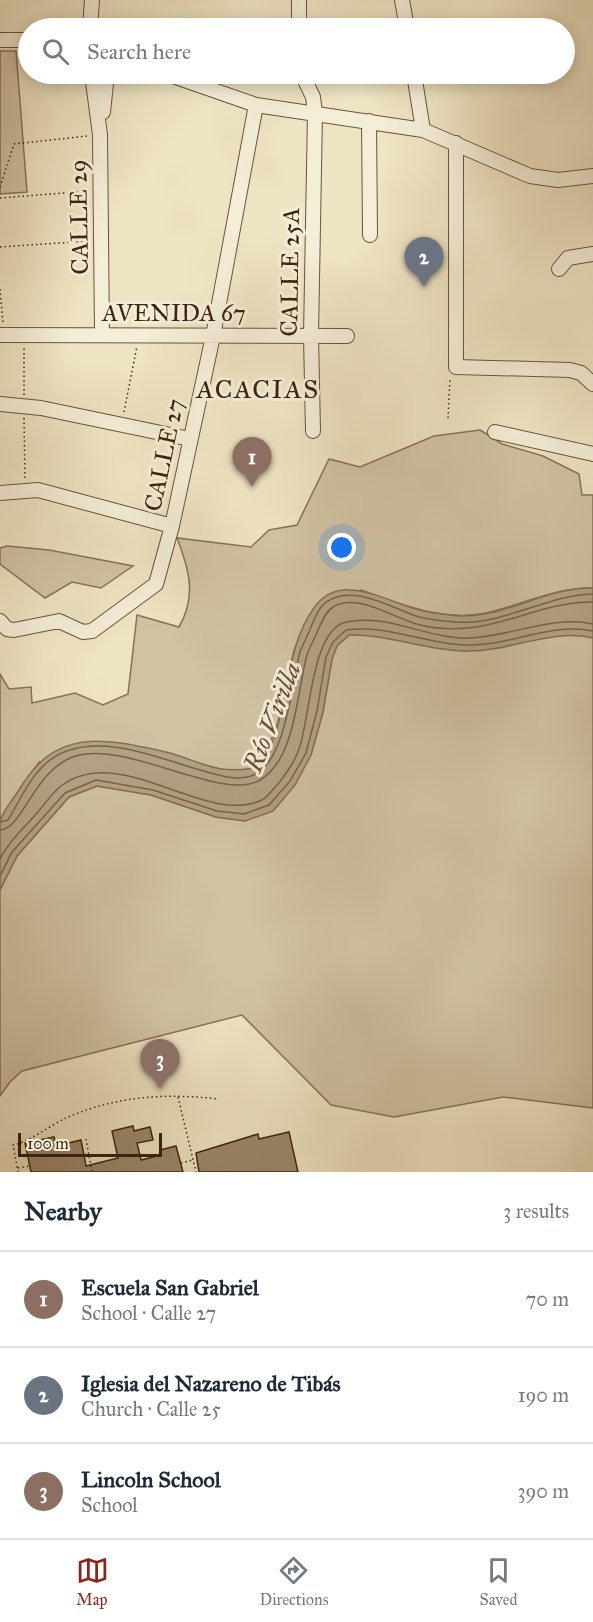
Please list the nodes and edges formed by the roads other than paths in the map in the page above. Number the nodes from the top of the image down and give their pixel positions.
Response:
1 (93, 0) edge
2 (299, 0) edge
3 (402, 0) edge
4 (91, 18) edge
5 (299, 18) edge
6 (405, 18) edge
7 (0, 40) edge
8 (18, 40) edge
9 (93, 84) edge
10 (106, 84) edge
11 (196, 84) edge
12 (307, 84) edge
13 (416, 84) edge
14 (256, 105) junction
15 (315, 114) junction
16 (369, 121) junction
17 (423, 130) junction
18 (100, 135) junction
19 (456, 143) junction
20 (593, 176) edge
21 (370, 235) dead end
22 (593, 254) edge
23 (559, 269) dead end
24 (2, 335) edge
25 (102, 335) junction
26 (213, 336) junction
27 (311, 336) junction
28 (347, 336) dead end
29 (593, 384) edge
30 (0, 404) edge
31 (313, 431) dead end
32 (495, 432) dead end
33 (190, 439) junction
34 (593, 454) edge
35 (0, 493) edge
36 (172, 526) junction
37 (3, 625) edge

1 - 4 street
2 - 5 street
3 - 6 street
7 - 8 street
9 - 18 street, CALLE 29
10 - 18 street, CALLE 29
11 - 14 street
12 - 15 street, CALLE 25A
13 - 17 street
14 - 15 street
14 - 26 street, CALLE 27
15 - 16 street
15 - 27 street, CALLE 25A
16 - 17 street
16 - 21 street
17 - 19 street
18 - 25 street, CALLE 29
19 - 20 street
19 - 29 street
22 - 23 street
24 - 25 street, AVENIDA 67
25 - 26 street, AVENIDA 67
26 - 27 street, AVENIDA 67
26 - 33 street, CALLE 27
27 - 28 street, AVENIDA 67
27 - 31 street, CALLE 25A
30 - 33 street
32 - 34 street
33 - 36 street, CALLE 27
35 - 36 street
36 - 37 street, CALLE 27

